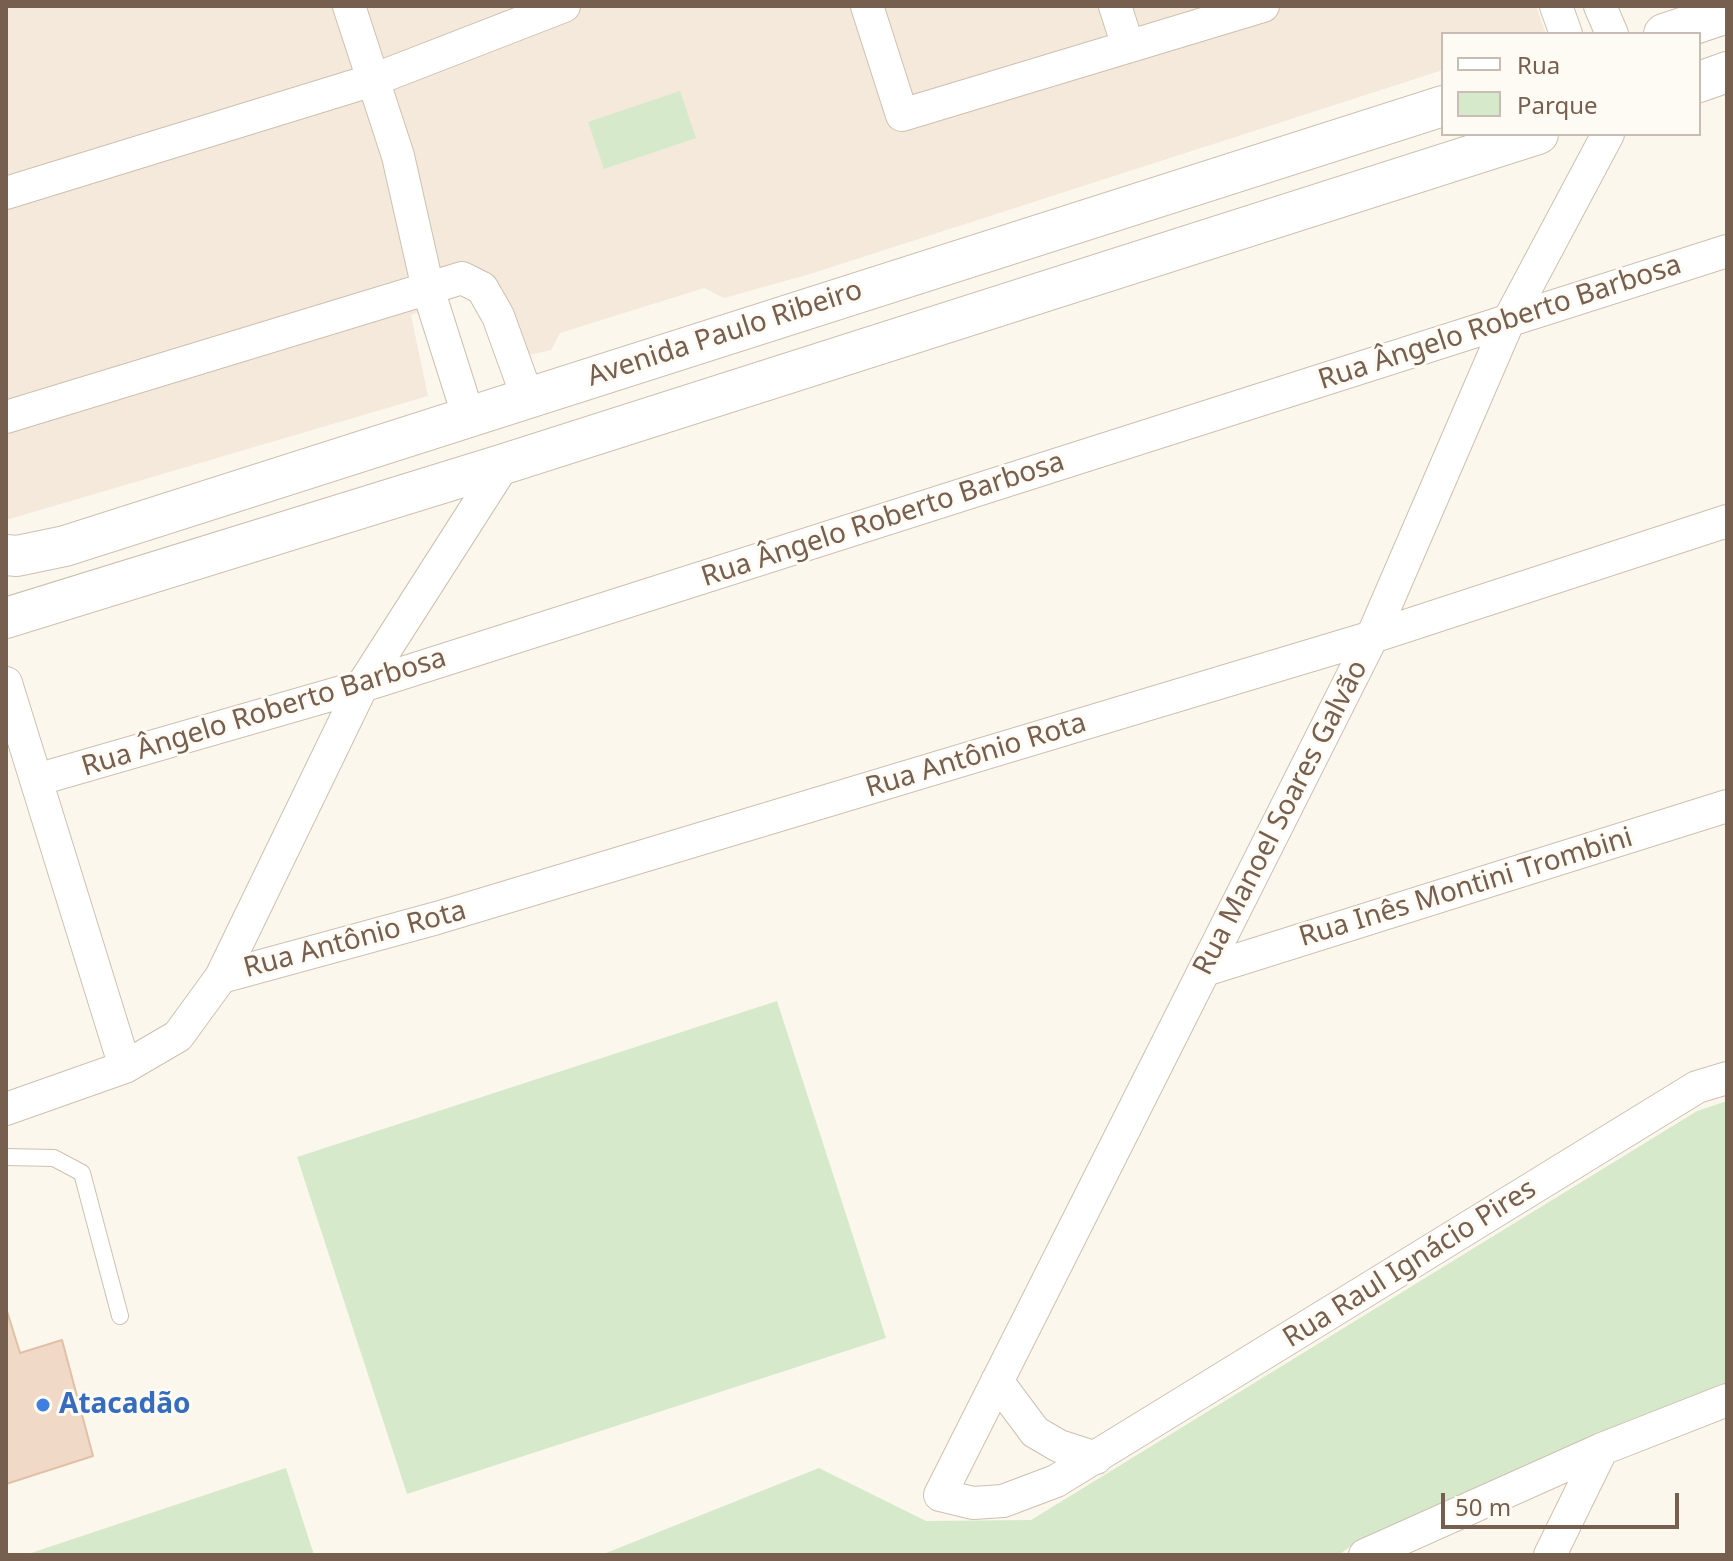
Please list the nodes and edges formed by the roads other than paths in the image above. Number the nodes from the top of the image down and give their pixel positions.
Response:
1 (349, 6) edge
2 (564, 6) edge
3 (867, 6) edge
4 (1115, 6) edge
5 (1263, 6) edge
6 (1556, 6) edge
7 (1600, 6) edge
8 (1727, 13) edge
9 (1565, 32) edge
10 (1611, 32) edge
11 (1670, 32) edge
12 (1128, 46) junction
13 (1727, 72) edge
14 (373, 80) junction
15 (1701, 81) edge
16 (1441, 107) edge
17 (1532, 136) edge
18 (1607, 136) edge
19 (6, 193) edge
20 (1727, 251) edge
21 (428, 289) junction
22 (1509, 320) junction
23 (527, 396) junction
24 (468, 415) junction
25 (6, 417) edge
26 (504, 464) junction
27 (1727, 521) edge
28 (6, 555) edge
29 (6, 618) edge
30 (1372, 637) junction
31 (6, 683) edge
32 (362, 686) junction
33 (36, 780) junction
34 (1727, 806) edge
35 (1205, 970) junction
36 (221, 977) junction
37 (125, 1067) junction
38 (1727, 1078) edge
39 (6, 1109) edge
40 (6, 1157) edge
41 (120, 1316) dead end
42 (997, 1381) junction
43 (1727, 1400) edge
44 (1602, 1449) junction
45 (1096, 1458) junction
46 (940, 1495) joint
47 (1365, 1555) edge
48 (1550, 1555) edge

1 - 14 street
2 - 14 street
3 - 12 street
4 - 12 street
5 - 12 street
6 - 9 street
7 - 10 street
8 - 11 street
13 - 15 street
14 - 19 street
14 - 21 street
16 - 23 street, Avenida Paulo Ribeiro
17 - 26 street
18 - 22 street, Rua Manoel Soares Galvão
20 - 22 street, Rua Ângelo Roberto Barbosa
21 - 23 street
21 - 24 street
21 - 25 street
22 - 30 street, Rua Manoel Soares Galvão
22 - 32 street, Rua Ângelo Roberto Barbosa
23 - 24 street, Avenida Paulo Ribeiro
24 - 28 street, Avenida Paulo Ribeiro
26 - 29 street
26 - 32 street
27 - 30 street, Rua Antônio Rota
30 - 35 street, Rua Manoel Soares Galvão
30 - 36 street, Rua Antônio Rota
31 - 33 street
32 - 33 street, Rua Ângelo Roberto Barbosa
32 - 36 street
33 - 37 street
34 - 35 street, Rua Inês Montini Trombini
35 - 42 street, Rua Manoel Soares Galvão
36 - 37 street
37 - 39 street
38 - 45 street, Rua Raul Ignácio Pires
40 - 41 lane
42 - 45 street
42 - 46 street, Rua Manoel Soares Galvão
43 - 44 street
44 - 47 street
44 - 48 street
45 - 46 street, Rua Raul Ignácio Pires

